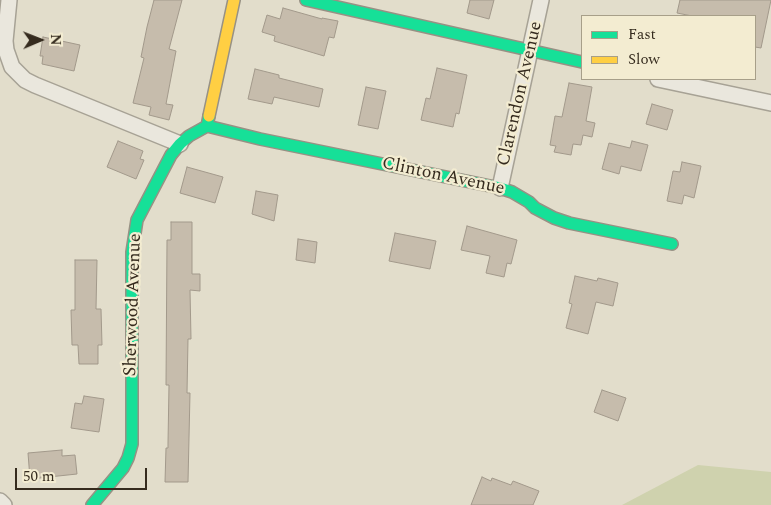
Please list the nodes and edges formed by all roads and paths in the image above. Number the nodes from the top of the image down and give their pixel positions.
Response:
1 (9, 0) edge
2 (234, 0) edge
3 (306, 0) edge
4 (541, 0) edge
5 (530, 51) junction
6 (581, 62) edge
7 (663, 80) edge
8 (771, 103) edge
9 (207, 126) junction
10 (180, 144) junction
11 (500, 188) junction
12 (672, 244) dead end
13 (0, 502) edge
14 (4, 505) edge
15 (92, 505) edge

1 - 10 street
2 - 9 street
3 - 5 street
4 - 5 street, Clarendon Avenue
5 - 6 street
5 - 11 street, Clarendon Avenue
7 - 8 street
9 - 10 street, Sherwood Avenue
9 - 11 street, Clinton Avenue
10 - 15 street, Sherwood Avenue
11 - 12 street, Clinton Avenue
13 - 14 street

